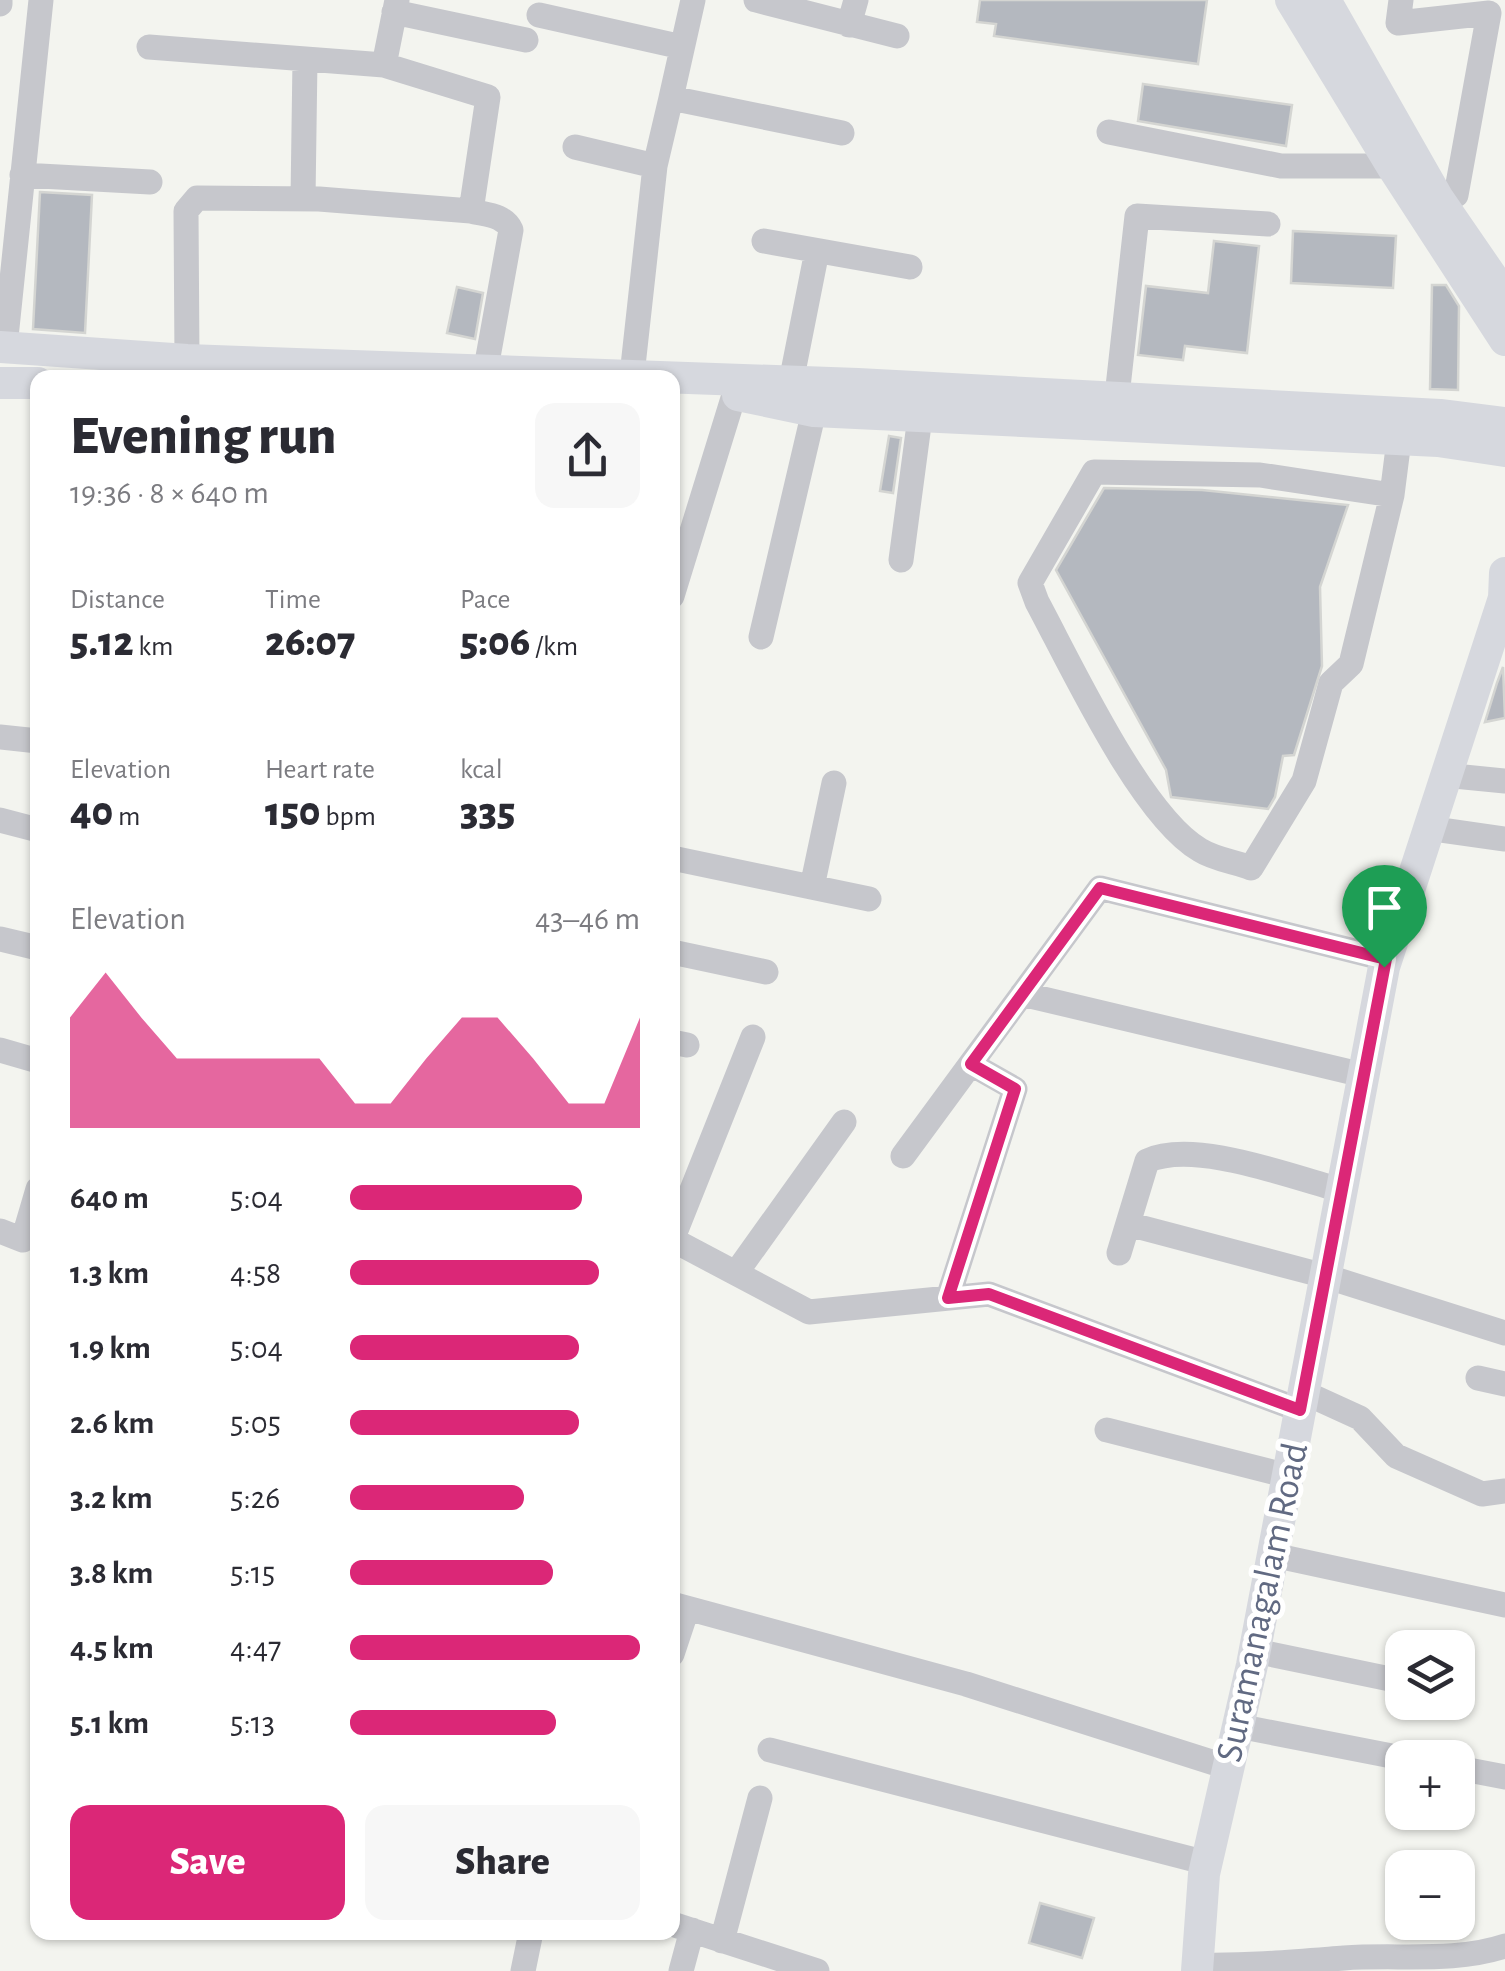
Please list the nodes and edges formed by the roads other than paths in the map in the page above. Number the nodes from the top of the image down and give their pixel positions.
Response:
1 (41, 0) edge
2 (692, 0) edge
3 (756, 0) edge
4 (856, 0) edge
5 (1291, 0) edge
6 (1306, 0) edge
7 (1325, 0) edge
8 (1345, 0) edge
9 (1401, 0) edge
10 (396, 6) edge
11 (539, 15) dead end
12 (849, 25) junction
13 (897, 36) dead end
14 (526, 40) dead end
15 (150, 46) dead end
16 (682, 47) junction
17 (305, 58) junction
18 (384, 65) junction
19 (671, 98) junction
20 (1109, 132) dead end
21 (842, 133) dead end
22 (575, 147) dead end
23 (655, 166) junction
24 (1392, 166) junction
25 (22, 175) junction
26 (150, 182) dead end
27 (1456, 195) junction
28 (302, 199) junction
29 (471, 211) junction
30 (1268, 224) dead end
31 (764, 241) dead end
32 (817, 250) junction
33 (910, 267) dead end
34 (1505, 272) edge
35 (1505, 296) edge
36 (1505, 323) edge
37 (1505, 340) edge
38 (2, 347) edge
39 (188, 360) junction
40 (486, 368) junction
41 (522, 370) edge
42 (633, 370) edge
43 (680, 378) edge
44 (790, 382) junction
45 (0, 383) edge
46 (30, 384) edge
47 (1118, 387) junction
48 (680, 392) edge
49 (858, 393) junction
50 (734, 394) junction
51 (814, 411) junction
52 (1505, 412) edge
53 (920, 416) junction
54 (1505, 423) edge
55 (1264, 432) junction
56 (1399, 440) junction
57 (1505, 441) edge
58 (1505, 451) edge
59 (1260, 475) junction
60 (1392, 495) junction
61 (901, 560) dead end
62 (680, 570) edge
63 (1505, 589) edge
64 (761, 637) dead end
65 (0, 738) edge
66 (30, 740) edge
67 (1444, 776) junction
68 (1505, 782) edge
69 (834, 783) dead end
70 (2, 828) edge
71 (1428, 828) junction
72 (30, 830) edge
73 (1505, 839) edge
74 (680, 860) edge
75 (812, 887) junction
76 (870, 899) dead end
77 (0, 939) edge
78 (30, 946) edge
79 (680, 954) edge
80 (1386, 959) junction
81 (766, 972) dead end
82 (1022, 994) junction
83 (752, 1037) dead end
84 (0, 1050) edge
85 (30, 1059) edge
86 (971, 1064) junction
87 (1363, 1075) junction
88 (844, 1122) dead end
89 (904, 1156) dead end
90 (1341, 1190) junction
91 (30, 1216) edge
92 (680, 1223) edge
93 (1128, 1224) junction
94 (0, 1231) edge
95 (680, 1245) edge
96 (1119, 1253) dead end
97 (736, 1273) junction
98 (1325, 1276) junction
99 (948, 1298) junction
100 (1505, 1332) edge
101 (1478, 1378) dead end
102 (1505, 1384) edge
103 (1302, 1401) junction
104 (1107, 1430) dead end
105 (1288, 1476) junction
106 (1505, 1491) edge
107 (1273, 1555) junction
108 (1505, 1605) edge
109 (680, 1606) edge
110 (1255, 1651) junction
111 (1385, 1678) edge
112 (1238, 1726) junction
113 (770, 1750) dead end
114 (1385, 1755) edge
115 (1227, 1767) junction
116 (1475, 1772) edge
117 (1505, 1778) edge
118 (760, 1798) dead end
119 (1207, 1863) junction
120 (682, 1927) edge
121 (529, 1940) edge
122 (722, 1941) junction
123 (1505, 1946) edge
124 (1197, 1968) edge
125 (523, 1971) edge
126 (681, 1971) edge
127 (817, 1971) edge

1 - 25 street
2 - 16 street
3 - 12 street
4 - 12 street
5 - 24 main road
6 - 36 main road
7 - 35 main road
8 - 27 main road
9 - 27 street
10 - 14 street
10 - 18 street
11 - 16 street
12 - 13 street
15 - 17 street
16 - 19 street
17 - 18 street
17 - 28 street
18 - 29 street
19 - 21 street
19 - 23 street
20 - 24 street
22 - 23 street
23 - 42 street
24 - 37 main road
25 - 26 street
25 - 38 street
27 - 34 main road
28 - 29 street
28 - 39 street
29 - 40 street
30 - 47 street
31 - 32 street
32 - 33 street
32 - 44 street
38 - 39 main road
39 - 40 main road
40 - 41 main road
43 - 44 main road
44 - 47 main road
44 - 49 main road
45 - 46 main road
47 - 52 main road
48 - 50 main road
49 - 50 main road
49 - 54 main road
49 - 57 main road
50 - 51 main road
50 - 62 street
51 - 53 main road
51 - 64 street
53 - 55 main road
53 - 61 street
55 - 56 main road
55 - 59 street
56 - 58 main road
56 - 60 street
59 - 60 street
59 - 60 street
63 - 67 main road, Suramanagalam Road
65 - 66 street
67 - 68 street
67 - 71 main road, Suramanagalam Road
69 - 75 street
70 - 72 street
71 - 73 street
71 - 80 main road, Suramanagalam Road
74 - 75 street
75 - 76 street
77 - 78 street
79 - 81 street
80 - 82 street
80 - 87 main road, Suramanagalam Road
82 - 86 street
82 - 87 street
83 - 92 street
84 - 85 street
86 - 89 street
86 - 99 street
87 - 90 main road, Suramanagalam Road
88 - 97 street
90 - 93 street
90 - 98 main road, Suramanagalam Road
91 - 94 street
93 - 96 street
93 - 98 street
95 - 97 street
97 - 99 street
98 - 100 street
98 - 103 main road, Suramanagalam Road
99 - 103 street
101 - 102 street
103 - 105 main road, Suramanagalam Road
103 - 106 street
104 - 105 street
105 - 107 main road, Suramanagalam Road
107 - 108 street
107 - 110 main road, Suramanagalam Road
109 - 115 street
110 - 111 street
110 - 112 main road, Suramanagalam Road
112 - 114 street
112 - 115 main road, Suramanagalam Road
113 - 119 street
115 - 119 main road, Suramanagalam Road
116 - 117 street
118 - 122 street
119 - 124 main road, Suramanagalam Road
120 - 122 street
120 - 126 street
121 - 125 street
122 - 127 street
123 - 124 street

